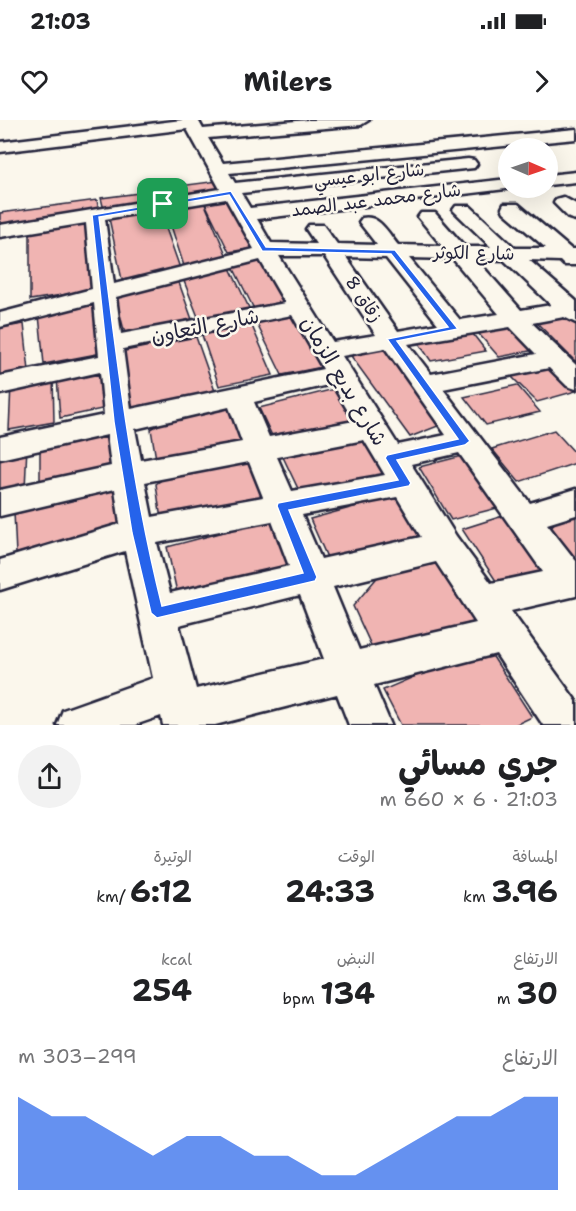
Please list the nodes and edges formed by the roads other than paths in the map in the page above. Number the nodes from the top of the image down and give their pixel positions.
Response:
1 (361, 120) edge
2 (576, 134) edge
3 (0, 147) edge
4 (216, 162) edge
5 (485, 162) dead end
6 (576, 177) edge
7 (558, 179) edge
8 (498, 183) edge
9 (34, 207) dead end
10 (511, 208) dead end
11 (463, 210) dead end
12 (95, 215) junction
13 (428, 218) dead end
14 (369, 222) dead end
15 (316, 229) dead end
16 (0, 231) edge
17 (265, 250) junction
18 (330, 250) junction
19 (393, 252) junction
20 (460, 253) junction
21 (510, 254) junction
22 (573, 258) edge
23 (104, 292) junction
24 (299, 307) junction
25 (573, 311) edge
26 (516, 318) junction
27 (0, 320) edge
28 (454, 329) junction
29 (391, 339) junction
30 (111, 352) junction
31 (553, 359) junction
32 (332, 362) junction
33 (576, 380) edge
34 (424, 384) junction
35 (0, 385) edge
36 (238, 396) junction
37 (119, 422) junction
38 (372, 428) junction
39 (465, 441) junction
40 (0, 448) edge
41 (259, 449) junction
42 (398, 470) junction
43 (128, 474) junction
44 (576, 502) edge
45 (0, 503) edge
46 (282, 506) junction
47 (523, 518) junction
48 (138, 533) junction
49 (444, 546) junction
50 (0, 575) edge
51 (311, 577) junction
52 (573, 581) edge
53 (481, 602) junction
54 (157, 613) junction
55 (504, 634) junction
56 (349, 673) junction
57 (180, 709) edge
58 (78, 725) edge
59 (370, 725) edge
60 (568, 725) edge

1 - 4 street
2 - 4 street
3 - 4 street
4 - 5 street, شارع ابو عيسي
4 - 8 street, شارع محمد عبد الصمد
4 - 9 street
4 - 12 street
4 - 17 street, شارع بديع الزمان
6 - 7 street
10 - 22 street
11 - 21 street
12 - 16 street
12 - 23 street
13 - 20 street
14 - 19 street
15 - 18 street, زقاق 8
17 - 18 street, شارع الكوثر
17 - 23 street, شارع الكوثر
17 - 24 street, شارع بديع الزمان
18 - 19 street, شارع الكوثر
18 - 29 street, زقاق 8
19 - 20 street, شارع الكوثر
19 - 28 street
20 - 21 street, شارع الكوثر
20 - 26 street
21 - 22 street, شارع الكوثر
21 - 25 street
23 - 27 street, شارع الكوثر
23 - 30 street
24 - 30 street, شارع التعاون
24 - 32 street, شارع بديع الزمان
25 - 26 street
26 - 28 street
26 - 31 street
28 - 29 street
29 - 32 street
29 - 34 street, زقاق 8
30 - 35 street, شارع التعاون
30 - 37 street
31 - 33 street
31 - 34 street
32 - 36 street
32 - 38 street, شارع بديع الزمان
34 - 39 street, زقاق 8
36 - 37 street
36 - 41 street
37 - 40 street
37 - 43 street
38 - 41 street
38 - 42 street, شارع بديع الزمان
39 - 42 street
39 - 47 street, زقاق 8
41 - 43 street
41 - 46 street
42 - 46 street
42 - 49 street, شارع بديع الزمان
43 - 45 street
43 - 48 street
44 - 47 street
46 - 48 street
46 - 51 street
47 - 52 street, زقاق 8
48 - 50 street
48 - 54 street
49 - 51 street
49 - 53 street, شارع بديع الزمان
51 - 54 street
51 - 56 street
52 - 53 street
53 - 55 street, شارع بديع الزمان
54 - 57 street
55 - 56 street
55 - 60 street, شارع بديع الزمان
56 - 57 street
56 - 59 street
57 - 58 street

